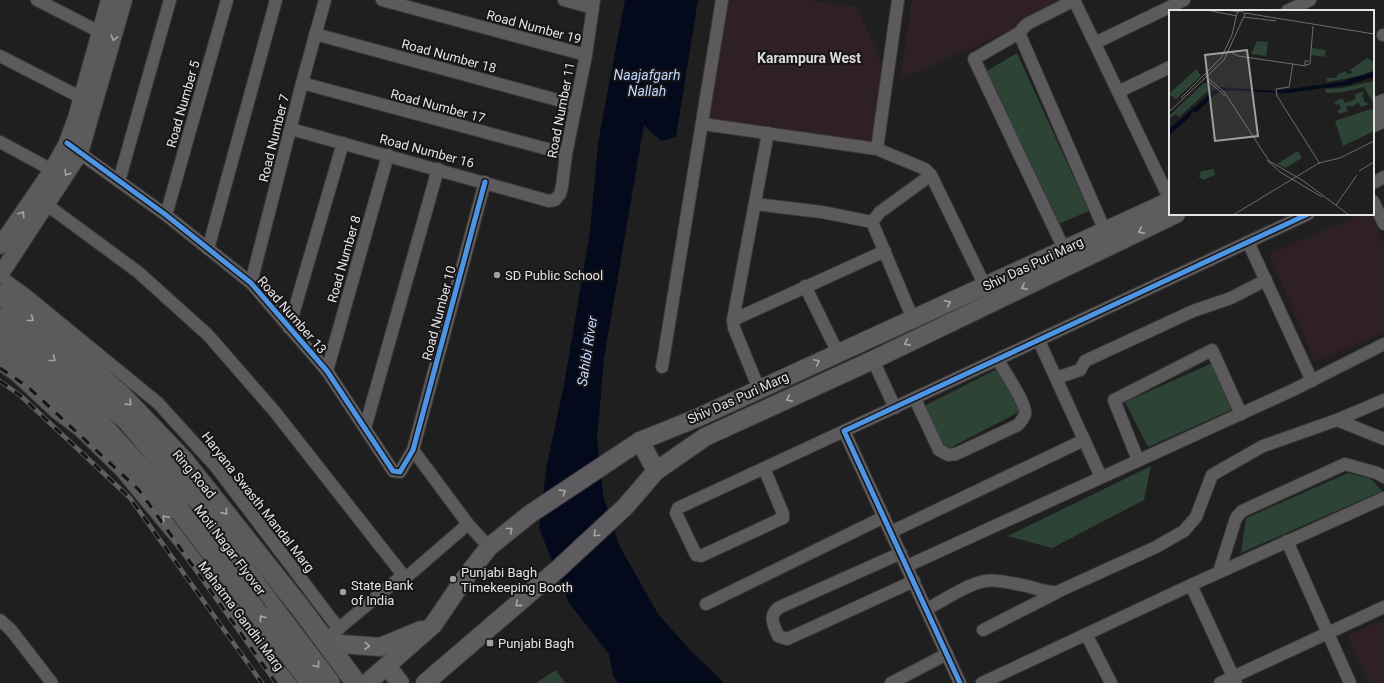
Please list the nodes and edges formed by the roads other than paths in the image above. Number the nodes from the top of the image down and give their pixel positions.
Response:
1 (37, 0) edge
2 (109, 0) edge
3 (124, 0) edge
4 (170, 0) edge
5 (227, 0) edge
6 (276, 0) edge
7 (325, 0) edge
8 (382, 0) edge
9 (564, 0) edge
10 (722, 0) edge
11 (898, 0) edge
12 (1074, 0) edge
13 (1184, 0) edge
14 (1310, 0) edge
15 (594, 4) edge
16 (1289, 10) edge
17 (100, 32) junction
18 (1019, 33) junction
19 (315, 34) junction
20 (1095, 43) junction
21 (586, 55) junction
22 (0, 56) edge
23 (1169, 67) edge
24 (302, 83) junction
25 (1118, 92) junction
26 (82, 98) junction
27 (1384, 103) edge
28 (576, 105) junction
29 (1374, 108) edge
30 (1384, 118) edge
31 (1374, 123) edge
32 (703, 124) junction
33 (291, 129) junction
34 (768, 133) junction
35 (0, 142) edge
36 (67, 143) junction
37 (342, 143) junction
38 (876, 149) junction
39 (80, 153) junction
40 (566, 154) junction
41 (388, 155) junction
42 (438, 169) junction
43 (52, 170) junction
44 (931, 175) junction
45 (1384, 177) edge
46 (119, 181) junction
47 (485, 182) junction
48 (1374, 182) edge
49 (1169, 198) edge
50 (555, 200) joint
51 (1169, 200) edge
52 (1374, 203) edge
53 (755, 204) junction
54 (47, 205) junction
55 (1174, 215) edge
56 (1306, 215) edge
57 (166, 216) junction
58 (872, 222) junction
59 (1384, 224) edge
60 (1105, 231) junction
61 (1248, 242) junction
62 (0, 246) edge
63 (208, 249) junction
64 (1064, 249) junction
65 (885, 251) junction
66 (0, 276) edge
67 (1266, 280) junction
68 (251, 283) junction
69 (805, 286) junction
70 (985, 286) junction
71 (0, 295) edge
72 (0, 319) edge
73 (913, 319) junction
74 (733, 320) junction
75 (289, 328) junction
76 (0, 340) edge
77 (1039, 341) junction
78 (1384, 344) edge
79 (838, 353) junction
80 (0, 359) edge
81 (873, 360) junction
82 (998, 360) junction
83 (662, 367) dead end
84 (327, 371) junction
85 (18, 372) junction
86 (1056, 378) junction
87 (1312, 381) junction
88 (759, 389) junction
89 (915, 398) junction
90 (1384, 400) edge
91 (895, 408) junction
92 (1240, 414) junction
93 (127, 420) junction
94 (1337, 420) junction
95 (104, 428) junction
96 (366, 428) junction
97 (844, 431) junction
98 (1384, 438) edge
99 (1084, 440) junction
100 (640, 441) junction
101 (413, 450) junction
102 (183, 460) junction
103 (1138, 460) junction
104 (764, 468) junction
105 (394, 471) joint
106 (656, 471) junction
107 (1384, 476) edge
108 (1101, 477) junction
109 (1384, 498) edge
110 (884, 517) junction
111 (468, 524) junction
112 (891, 532) junction
113 (1287, 541) junction
114 (489, 547) junction
115 (901, 553) junction
116 (907, 566) junction
117 (1219, 572) junction
118 (403, 575) junction
119 (914, 581) junction
120 (1191, 584) junction
121 (1057, 592) junction
122 (706, 604) dead end
123 (1384, 608) edge
124 (926, 609) junction
125 (302, 610) junction
126 (0, 620) edge
127 (433, 625) junction
128 (983, 630) dead end
129 (1086, 634) junction
130 (1328, 634) junction
131 (331, 637) junction
132 (260, 640) junction
133 (947, 654) junction
134 (387, 666) junction
135 (1234, 680) edge
136 (52, 683) edge
137 (292, 683) edge
138 (311, 683) edge
139 (330, 683) edge
140 (356, 683) edge
141 (367, 683) edge
142 (400, 683) edge
143 (425, 683) edge
144 (891, 683) edge
145 (960, 683) edge
146 (982, 683) edge
147 (1110, 683) edge
148 (1220, 683) edge
149 (1350, 683) edge

1 - 17 street
2 - 17 street
3 -> 39 street
4 - 46 street
5 - 57 street, Road Number 5
6 - 63 street
7 - 19 street, Road Number 7
8 - 21 street, Road Number 19
9 - 15 street
10 - 32 street
11 - 38 street
12 - 18 street
12 - 20 street
13 - 20 street
14 - 16 street
15 - 21 street, Road Number 11
17 - 26 street
18 - 60 street
18 - 64 street
19 - 24 street, Road Number 7
19 - 28 street, Road Number 18
20 - 25 street
21 - 28 street, Road Number 11
22 - 26 street
23 - 25 street
24 - 33 street, Road Number 7
24 - 40 street, Road Number 17
25 - 49 street
26 - 36 street
27 - 29 main road
28 - 40 street, Road Number 11
30 - 31 main road
32 - 34 street
32 - 83 street
33 - 37 street, Road Number 16
33 - 68 street, Road Number 7
34 - 38 street
34 - 53 street
35 - 43 street
36 - 39 street, Road Number 13
36 - 43 street
37 - 41 street, Road Number 16
37 - 75 street
38 - 44 street
39 - 46 street, Road Number 13
39 -> 54 street
40 - 50 street, Road Number 11
41 - 42 street, Road Number 16
41 - 84 street, Road Number 8
42 - 47 street, Road Number 16
42 - 96 street
62 -> 43 street
44 - 58 street
44 - 70 street
45 - 48 street
46 - 57 street, Road Number 13
47 - 50 street, Road Number 16
47 - 101 street, Road Number 10
51 - 60 main road, Shiv Das Puri Marg
52 - 59 street
53 - 58 street
53 - 74 street
54 - 66 street
54 - 118 street
55 -> 81 main road, Shiv Das Puri Marg
56 - 61 street
57 - 63 street, Road Number 13
58 - 65 street
60 - 64 main road, Shiv Das Puri Marg
61 - 67 street
61 - 77 street
63 - 68 street, Road Number 13
64 - 70 main road, Shiv Das Puri Marg
65 - 69 street
65 - 73 street
66 - 131 street, Haryana Swasth Mandal Marg
67 - 86 street
67 - 87 street
68 - 75 street, Road Number 13
69 - 74 street
69 - 79 street
73 -> 70 main road, Shiv Das Puri Marg
71 -> 102 main road, Ring Road
72 -> 93 main road
73 - 79 main road, Shiv Das Puri Marg
74 - 88 street
75 - 84 street, Road Number 13
76 - 95 main road
77 - 82 street
77 - 86 street
78 - 87 street
88 -> 79 main road, Shiv Das Puri Marg
80 - 85 main road
81 - 91 street
81 -> 106 main road, Shiv Das Puri Marg
82 - 89 street
82 - 89 street
84 - 96 street, Road Number 13
85 - 95 main road
132 -> 85 main road, Mahatma Gandhi Marg
86 - 99 street
87 - 92 street
88 - 100 main road, Shiv Das Puri Marg
89 - 91 street
90 - 94 street
91 - 97 street
92 - 103 street
92 - 103 street
93 - 102 main road
93 -> 139 main road, Moti Nagar Flyover, bridge
94 - 98 street
94 - 121 street
138 -> 95 main road, bridge
96 - 105 street, Road Number 13
97 - 104 street
97 - 110 street
99 - 108 street
99 - 112 street
100 - 106 main road
114 -> 100 main road, Shiv Das Puri Marg
101 - 105 street, Road Number 10
101 - 111 street
102 -> 125 main road, Ring Road
103 - 108 street
104 - 104 street
106 -> 143 main road, Shiv Das Puri Marg
107 - 117 street
108 - 116 street
109 - 113 street
110 - 112 street
110 - 122 street
111 - 114 street
111 - 118 street
112 - 115 street
113 - 117 street
113 - 130 street
114 - 127 main road, Shiv Das Puri Marg
115 - 116 street
115 - 119 street
116 - 119 street
117 - 120 street
118 - 131 street
119 - 124 street
120 - 129 street
120 - 135 street
121 - 124 street
121 - 128 street
123 - 130 street
124 - 133 street
125 - 131 main road, Ring Road
125 - 132 main road
126 - 136 street
131 -> 127 main road
127 - 134 main road, Shiv Das Puri Marg
129 - 146 street
129 - 147 street
130 - 135 street
130 - 149 street
131 - 140 main road, Ring Road
132 - 137 main road, Mahatma Gandhi Marg
133 - 144 street
133 - 145 street
134 - 141 main road, Shiv Das Puri Marg
134 - 142 main road
135 - 148 street

